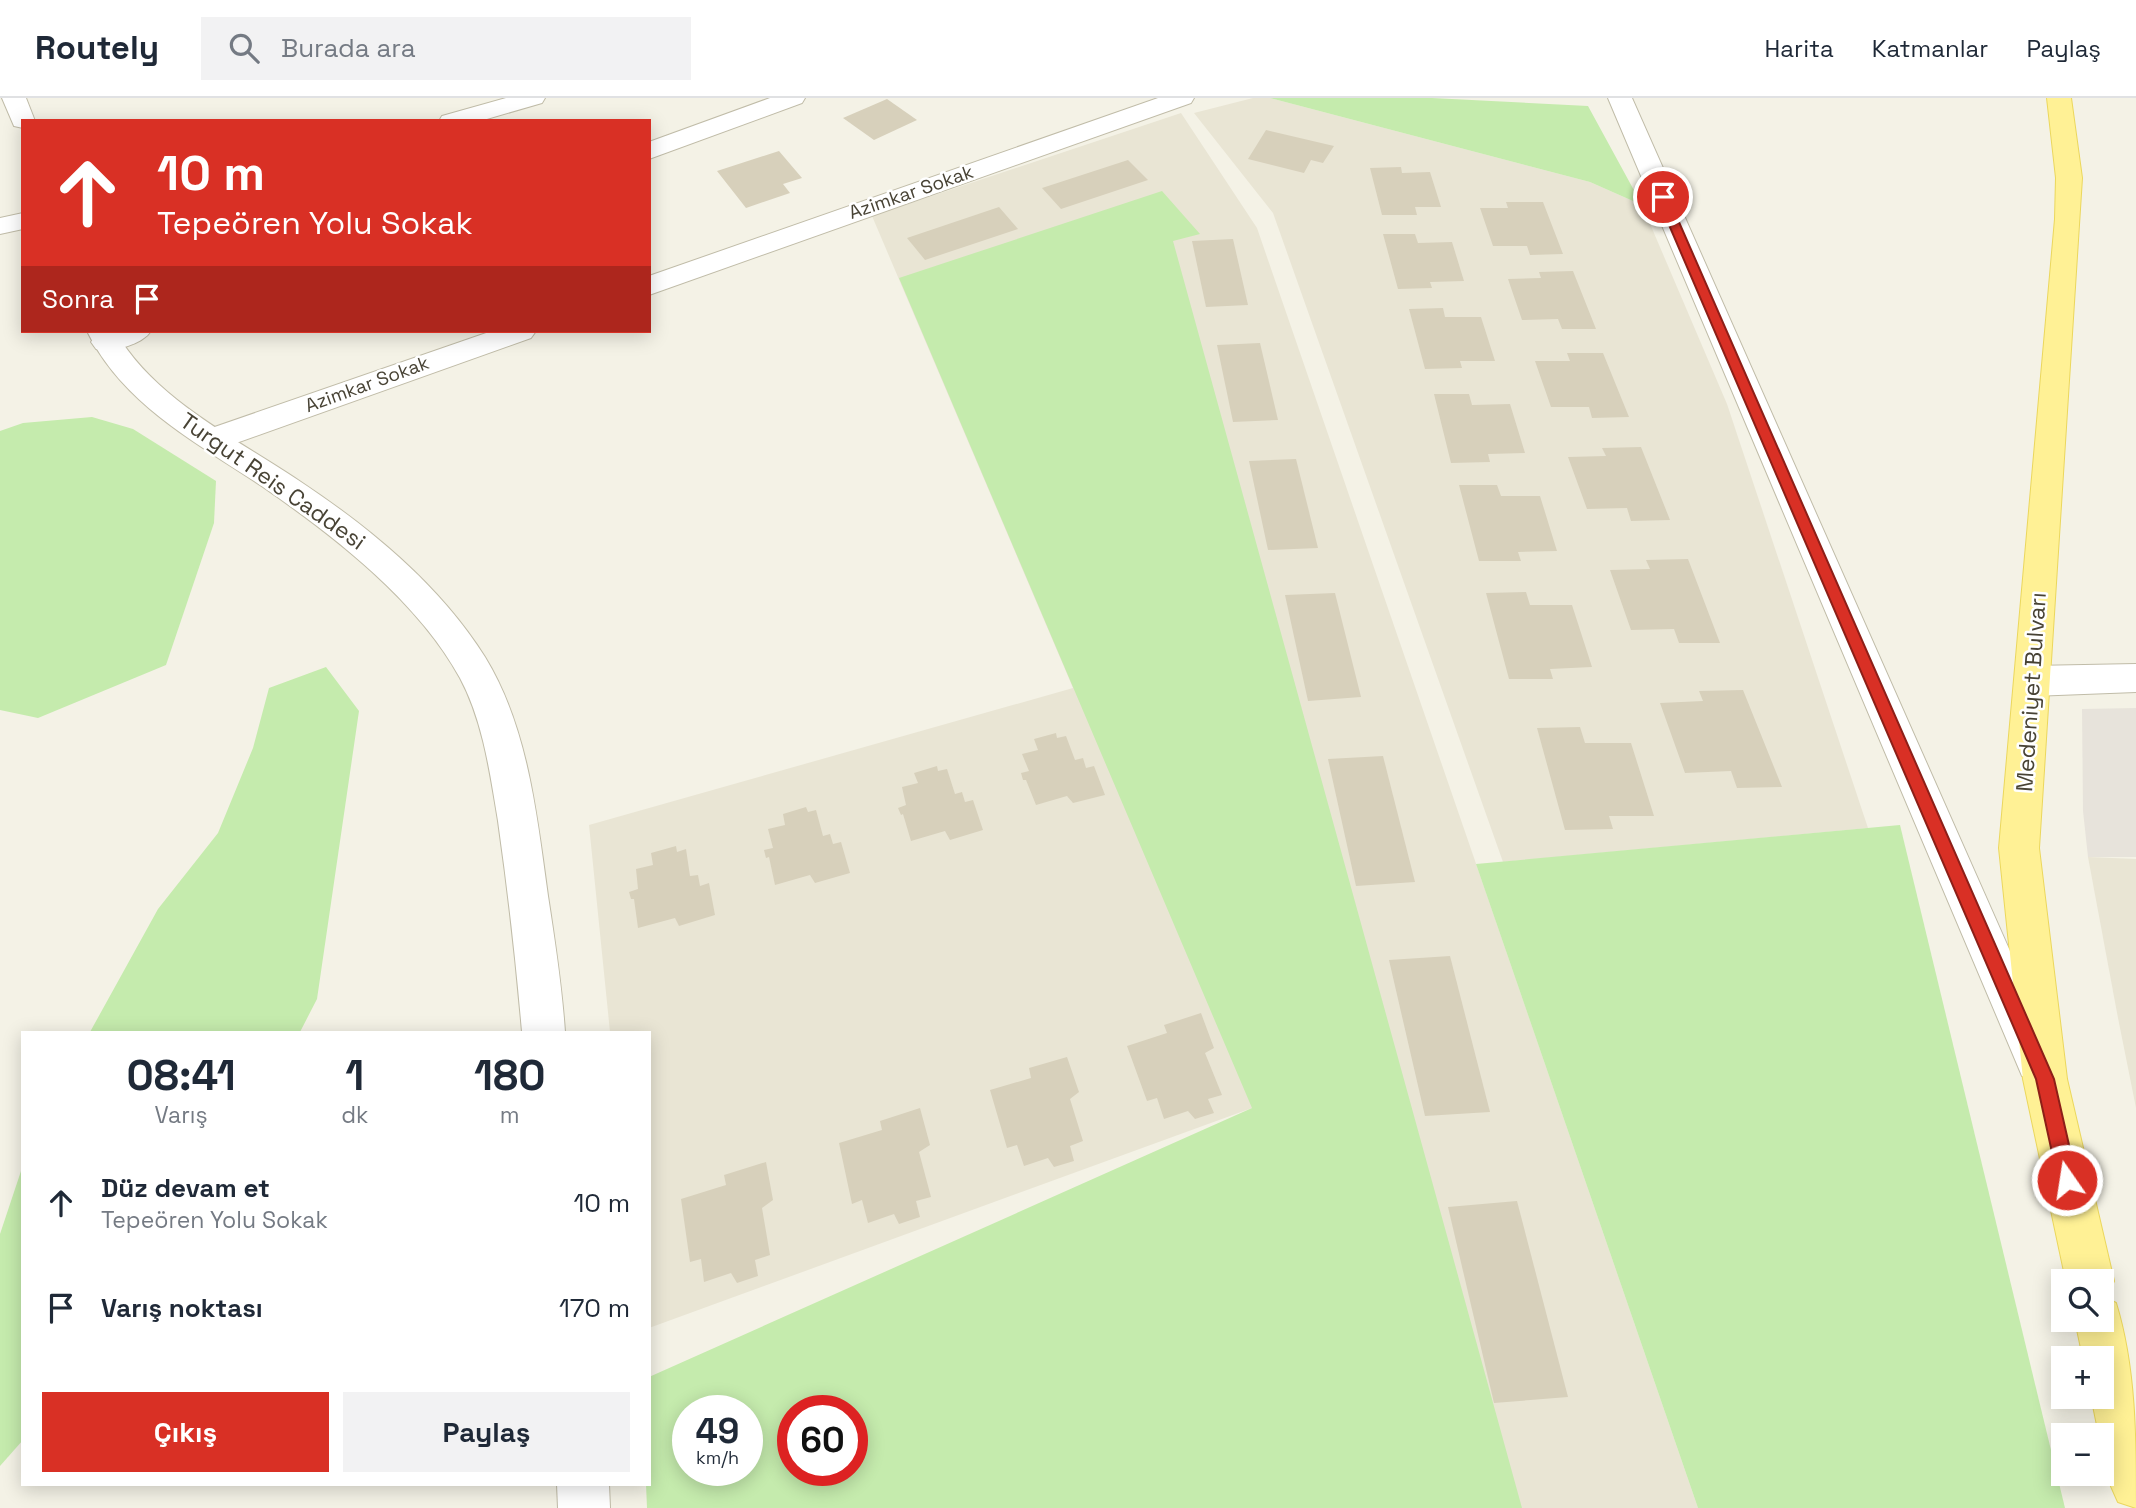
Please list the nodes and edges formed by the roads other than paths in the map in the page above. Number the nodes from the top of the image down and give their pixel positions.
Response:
1 (14, 98) edge
2 (533, 98) edge
3 (793, 98) edge
4 (1620, 98) edge
5 (2059, 98) edge
6 (1176, 99) edge
7 (22, 119) edge
8 (458, 119) edge
9 (651, 150) edge
10 (21, 221) edge
11 (0, 226) edge
12 (651, 285) edge
13 (515, 333) edge
14 (115, 335) edge
15 (214, 439) junction
16 (2136, 678) edge
17 (2032, 681) junction
18 (544, 1031) edge
19 (2045, 1079) junction
20 (2087, 1269) edge
21 (2102, 1332) edge
22 (2136, 1484) edge
23 (583, 1486) edge
24 (584, 1508) edge

1 - 7 street
2 - 8 street
3 - 9 street
4 - 19 street
5 - 17 main road, Medeniyet Bulvarı
6 - 12 street, Azimkar Sokak
10 - 11 street
13 - 15 street, Azimkar Sokak
14 - 15 street, Turgut Reis Caddesi
15 - 18 street, Turgut Reis Caddesi
16 - 17 street
17 - 19 main road, Medeniyet Bulvarı
19 - 20 main road, Medeniyet Bulvarı
21 - 22 main road
23 - 24 street

